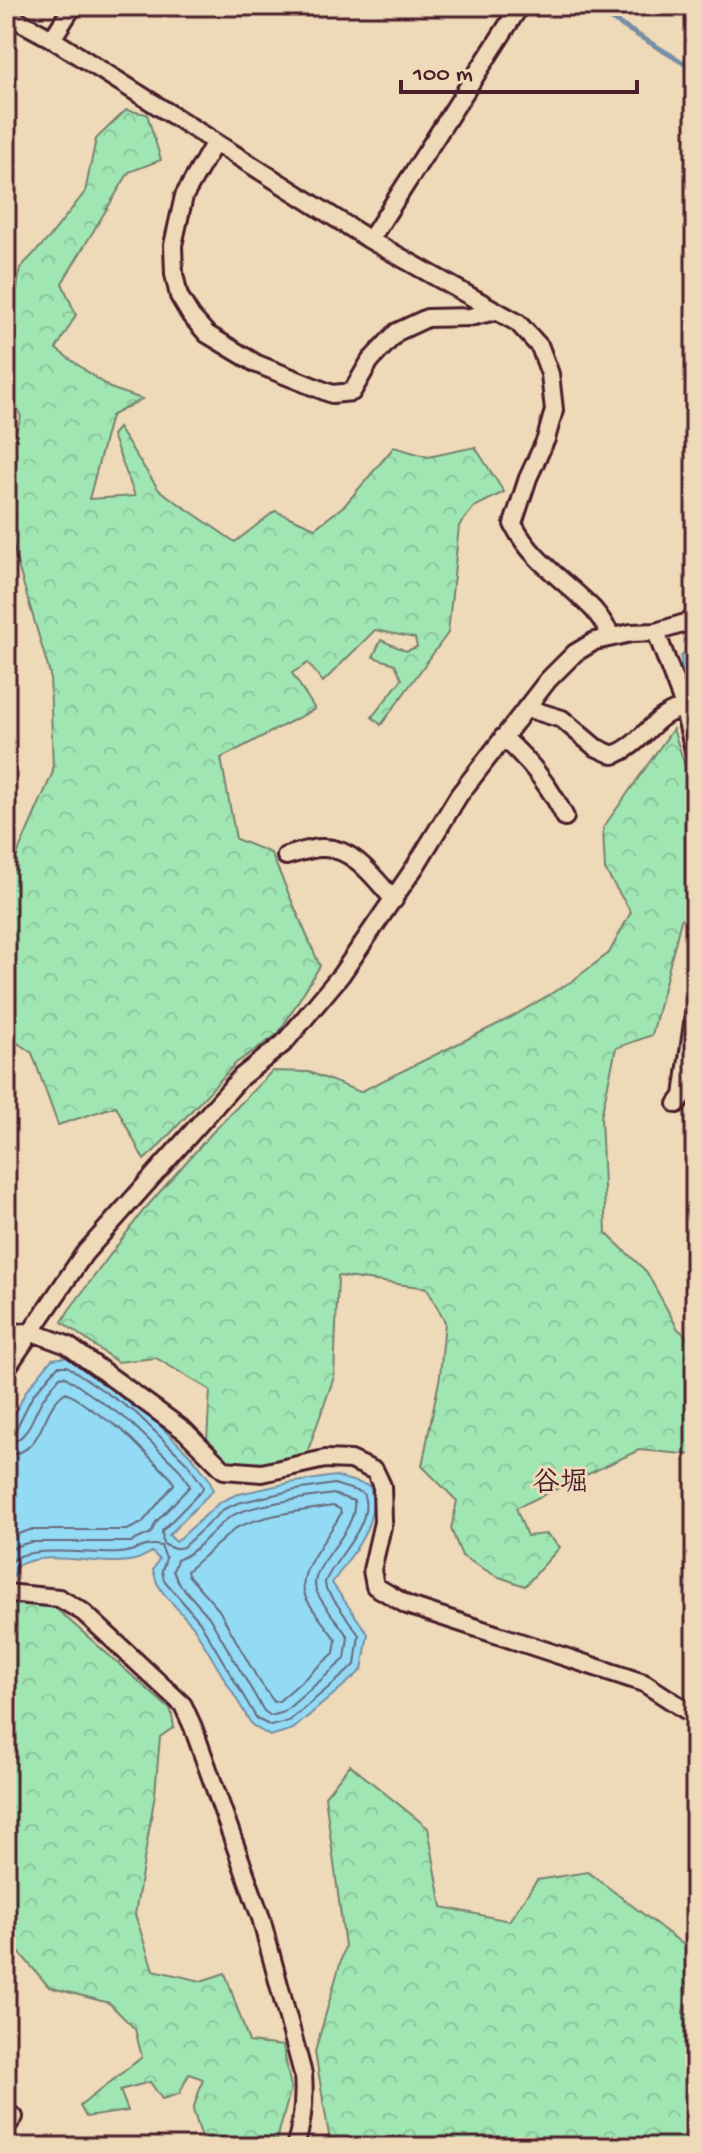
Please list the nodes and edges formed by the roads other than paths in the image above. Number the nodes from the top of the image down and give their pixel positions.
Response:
1 (73, 6) edge
2 (520, 6) edge
3 (6, 14) edge
4 (52, 39) junction
5 (215, 142) junction
6 (370, 240) junction
7 (496, 311) junction
8 (695, 620) edge
9 (656, 632) junction
10 (612, 636) junction
11 (683, 707) junction
12 (526, 708) junction
13 (503, 737) junction
14 (695, 754) edge
15 (565, 817) dead end
16 (286, 856) dead end
17 (394, 900) junction
18 (695, 1008) edge
19 (677, 1104) dead end
20 (32, 1332) junction
21 (6, 1333) edge
22 (6, 1369) edge
23 (6, 1593) edge
24 (695, 1716) edge
25 (295, 2147) edge

1 - 4 street
2 - 6 street
3 - 4 street
4 - 5 street
5 - 6 street
5 - 7 street
6 - 7 street
7 - 10 street
8 - 9 street
9 - 10 street
9 - 11 street
10 - 12 street
11 - 12 street
11 - 14 street
12 - 13 street
13 - 15 street
13 - 17 street
16 - 17 street
17 - 20 street
18 - 19 street
20 - 21 street
20 - 22 street
20 - 24 street
23 - 25 street

